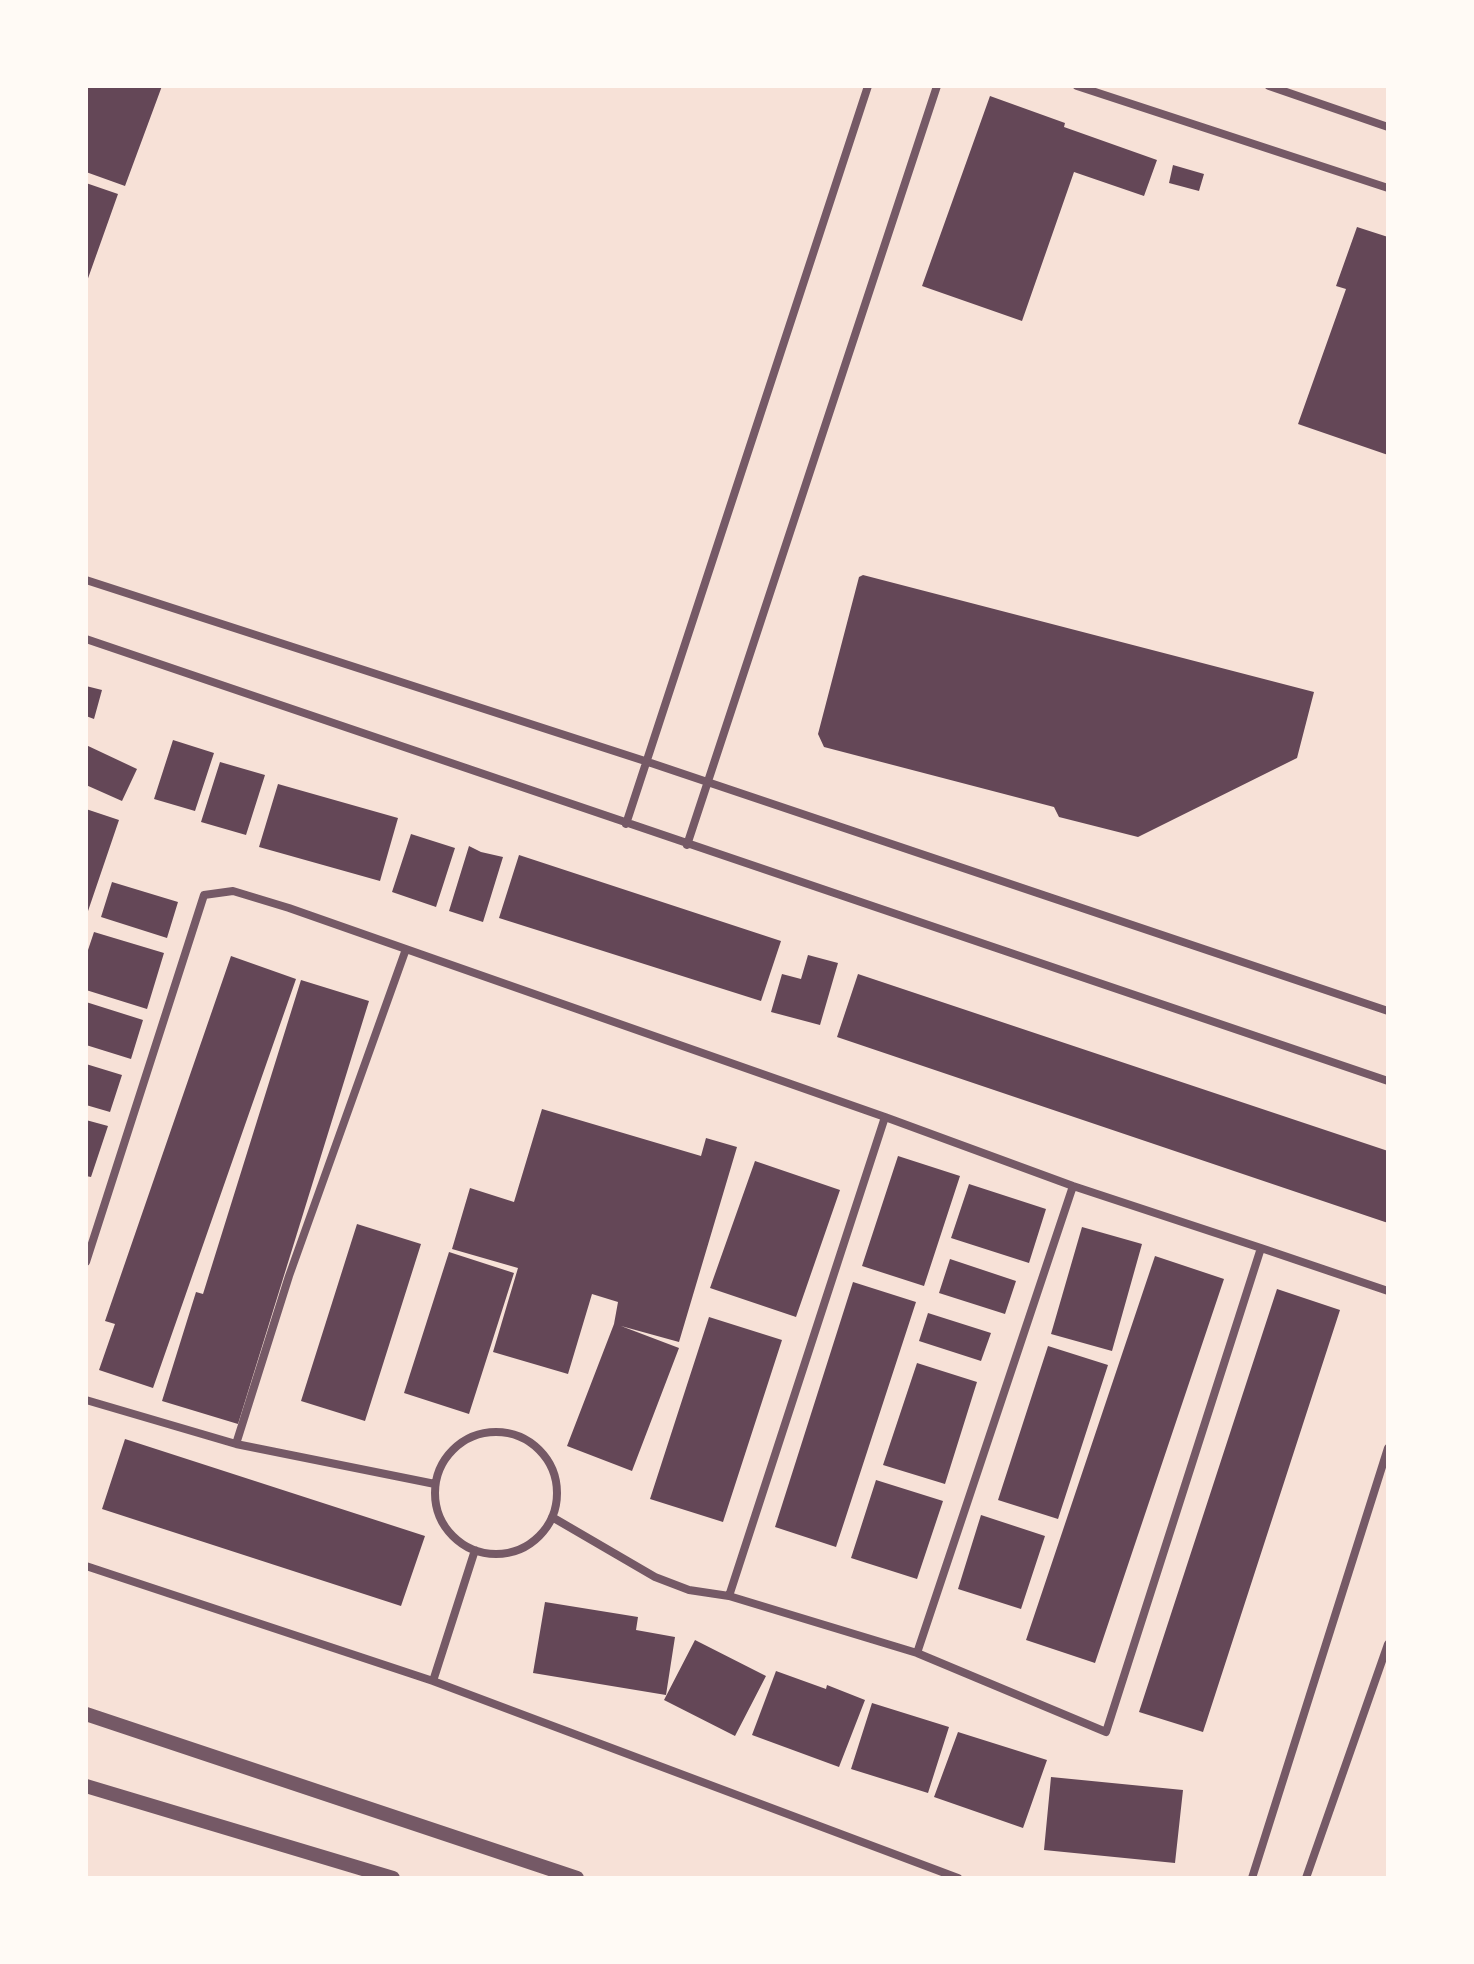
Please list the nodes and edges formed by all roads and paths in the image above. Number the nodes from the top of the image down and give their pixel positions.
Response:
1 (868, 86) edge
2 (937, 86) edge
3 (1077, 86) edge
4 (1269, 86) edge
5 (1388, 127) edge
6 (1388, 188) edge
7 (86, 580) edge
8 (86, 639) edge
9 (648, 762) junction
10 (708, 783) junction
11 (626, 824) junction
12 (687, 845) junction
13 (406, 949) junction
14 (1388, 1011) edge
15 (1388, 1081) edge
16 (885, 1117) junction
17 (1073, 1186) junction
18 (1261, 1248) junction
19 (86, 1262) edge
20 (1388, 1291) edge
21 (86, 1400) edge
22 (236, 1444) junction
23 (1388, 1448) edge
24 (435, 1484) junction
25 (552, 1517) junction
26 (475, 1550) junction
27 (86, 1566) edge
28 (729, 1596) junction
29 (1388, 1644) edge
30 (917, 1653) junction
31 (433, 1681) junction
32 (86, 1714) edge
33 (86, 1786) edge
34 (393, 1878) edge
35 (574, 1878) edge
36 (958, 1878) edge
37 (1252, 1878) edge
38 (1306, 1878) edge

1 - 9 street
2 - 10 street
3 - 6 street
4 - 5 street
7 - 9 street
8 - 11 street
9 - 10 street
9 - 11 street
10 - 12 street
10 - 14 street
11 - 12 street
12 - 15 street
13 - 16 street
13 - 19 street
13 - 22 street
16 - 17 street
16 - 28 street
17 - 18 street
17 - 30 street
18 - 20 street
18 - 30 street
21 - 22 street
22 - 24 street
23 - 37 street
24 - 25 street
24 - 26 street
25 - 26 street
25 - 28 street
26 - 31 street
27 - 31 street
28 - 30 street
29 - 38 street
31 - 36 street
32 - 35 street
33 - 34 street

